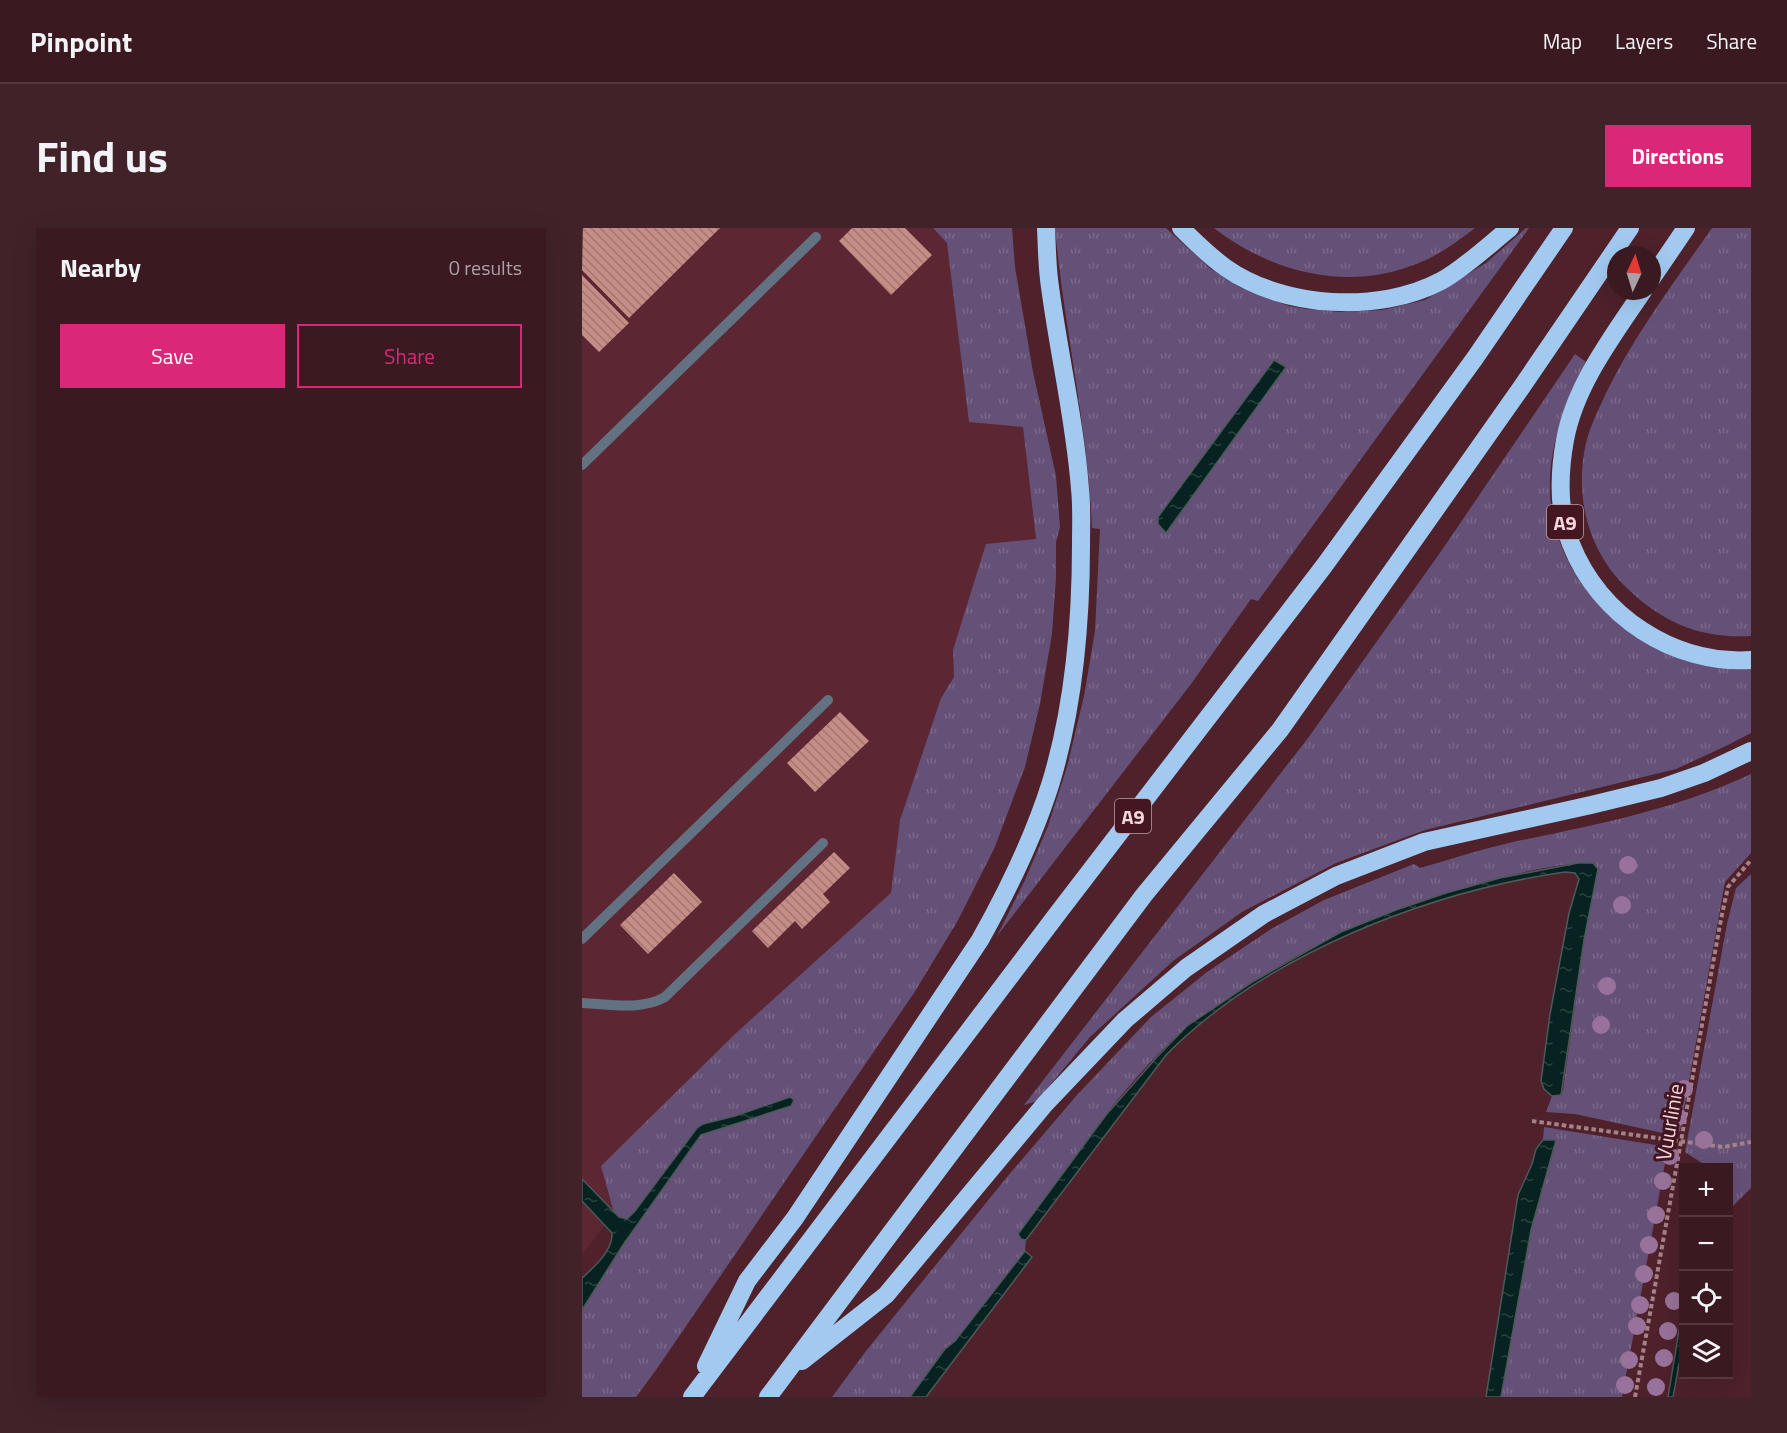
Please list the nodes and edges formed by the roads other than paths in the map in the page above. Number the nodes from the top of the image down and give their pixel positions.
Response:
1 (1046, 228) edge
2 (1181, 228) edge
3 (1510, 228) edge
4 (1564, 228) edge
5 (1630, 228) edge
6 (1686, 228) edge
7 (816, 237) dead end
8 (1661, 265) edge
9 (1637, 300) edge
10 (582, 465) edge
11 (1751, 660) edge
12 (828, 700) dead end
13 (1751, 751) edge
14 (823, 843) dead end
15 (582, 939) edge
16 (582, 1003) edge
17 (782, 1377) junction
18 (691, 1397) edge
19 (768, 1397) edge

1 - 18 highway, A9
2 - 3 highway
4 - 18 highway, A9
5 - 17 highway
6 - 8 highway
7 - 10 lane
9 - 11 highway, A9
12 - 15 lane
13 - 17 highway
14 - 16 lane
17 - 19 highway

